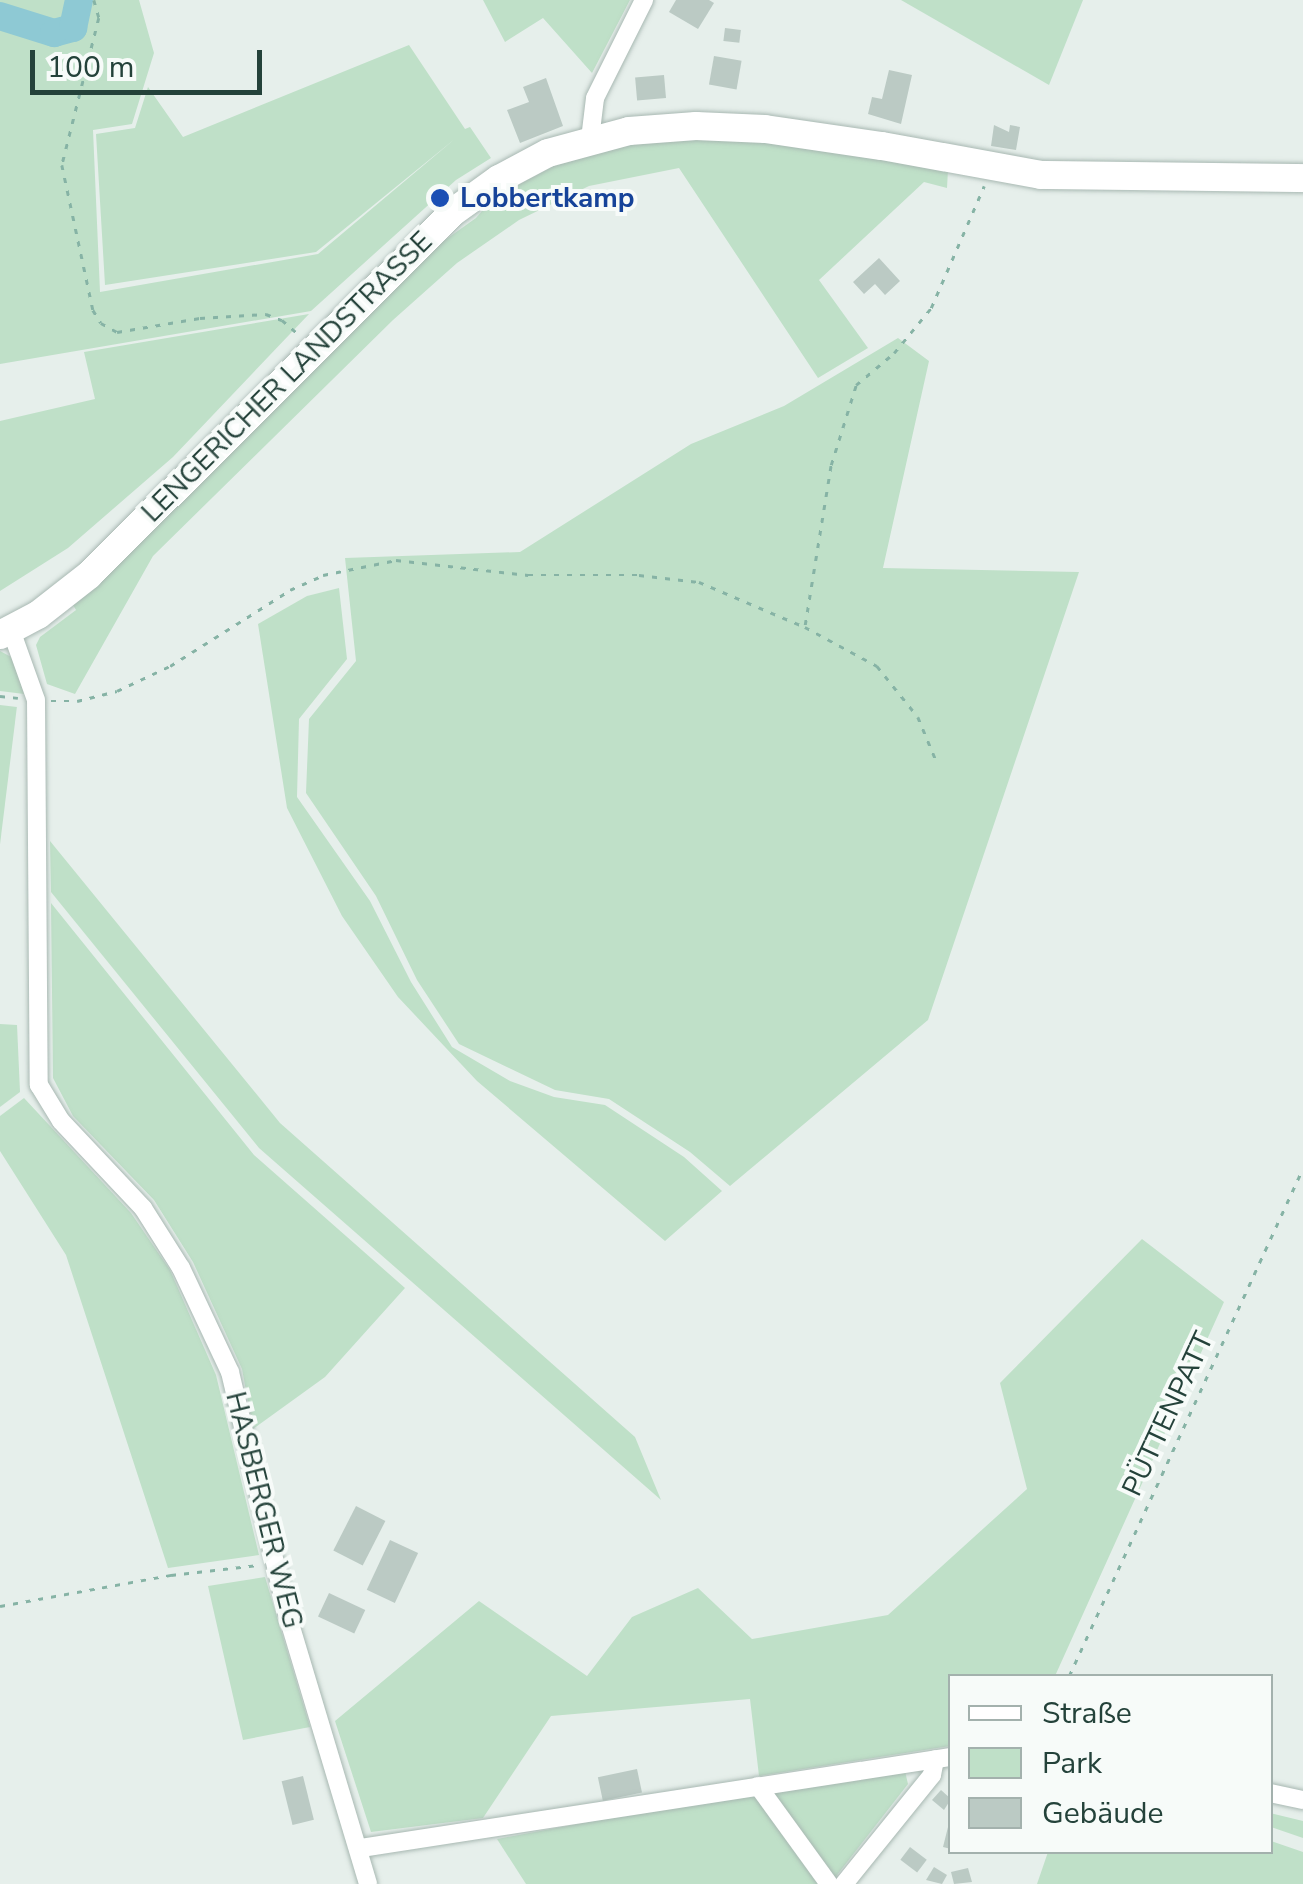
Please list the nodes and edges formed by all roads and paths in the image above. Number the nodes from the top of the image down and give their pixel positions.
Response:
1 (94, 0) edge
2 (644, 0) edge
3 (590, 140) junction
4 (992, 168) junction
5 (1303, 178) edge
6 (302, 338) dead end
7 (805, 627) junction
8 (5, 632) edge
9 (36, 700) junction
10 (936, 760) dead end
11 (1303, 1168) edge
12 (275, 1563) junction
13 (0, 1606) edge
14 (1070, 1674) edge
15 (943, 1758) edge
16 (758, 1786) junction
17 (1273, 1793) edge
18 (1303, 1800) edge
19 (361, 1848) junction
20 (368, 1884) edge
21 (829, 1884) edge
22 (844, 1884) edge

1 - 6 path
2 - 3 street
3 - 4 main road, LENGERICHER LANDSTRASSE
3 - 8 main road, LENGERICHER LANDSTRASSE
4 - 5 main road, LENGERICHER LANDSTRASSE
4 - 7 path
7 - 9 path
7 - 10 path
8 - 9 street, HASBERGER WEG
9 - 12 street, HASBERGER WEG
11 - 14 path, PÜTTENPATT
12 - 13 path
12 - 19 street, HASBERGER WEG
15 - 16 street
15 - 22 street
16 - 19 street
16 - 21 street
17 - 18 street
19 - 20 street, HASBERGER WEG

